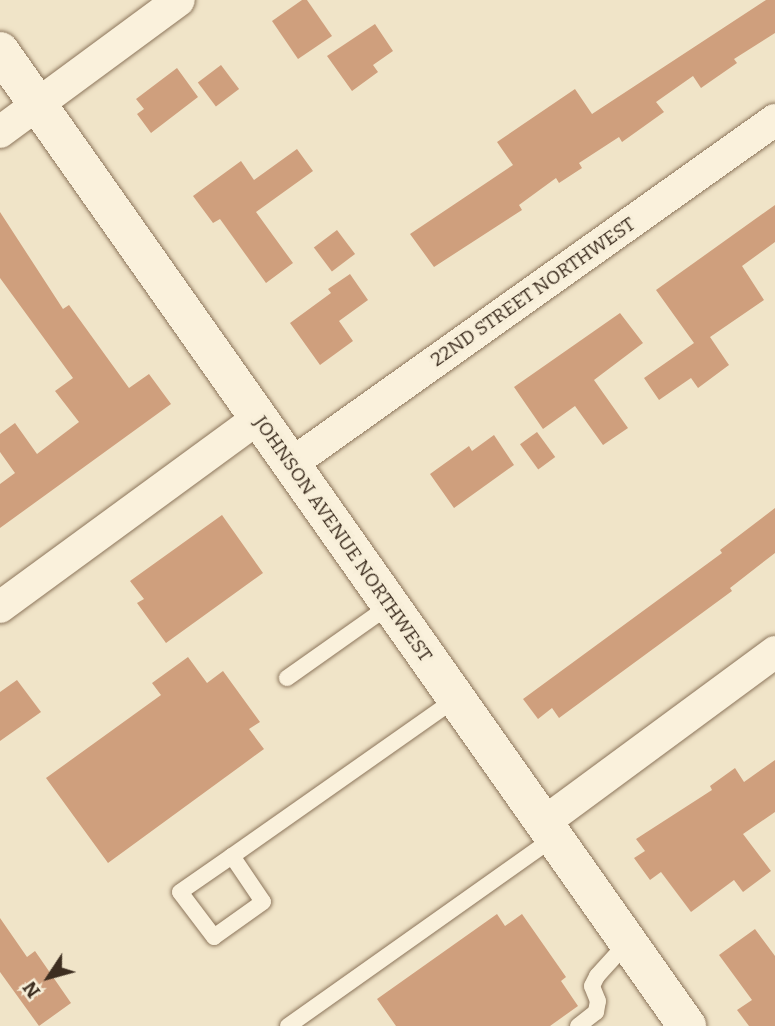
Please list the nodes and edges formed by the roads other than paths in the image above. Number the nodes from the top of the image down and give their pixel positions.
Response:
1 (179, 0) edge
2 (0, 51) edge
3 (37, 105) junction
4 (775, 120) edge
5 (0, 132) edge
6 (258, 418) junction
7 (291, 464) junction
8 (389, 606) junction
9 (0, 607) edge
10 (775, 652) edge
11 (287, 678) dead end
12 (455, 699) junction
13 (547, 832) junction
14 (232, 856) junction
15 (627, 943) junction
16 (288, 1026) edge
17 (578, 1026) edge
18 (687, 1026) edge

1 - 3 street
2 - 3 street, JOHNSON AVENUE NORTHWEST
3 - 5 street
3 - 6 street, JOHNSON AVENUE NORTHWEST
4 - 7 street, 22ND STREET NORTHWEST
6 - 7 street, JOHNSON AVENUE NORTHWEST
6 - 9 street
7 - 8 street, JOHNSON AVENUE NORTHWEST
8 - 11 lane
8 - 12 street, JOHNSON AVENUE NORTHWEST
10 - 13 street
12 - 13 street, JOHNSON AVENUE NORTHWEST
12 - 14 lane
13 - 15 street, JOHNSON AVENUE NORTHWEST
13 - 16 lane
14 - 14 lane
15 - 17 lane
15 - 18 street, JOHNSON AVENUE NORTHWEST

